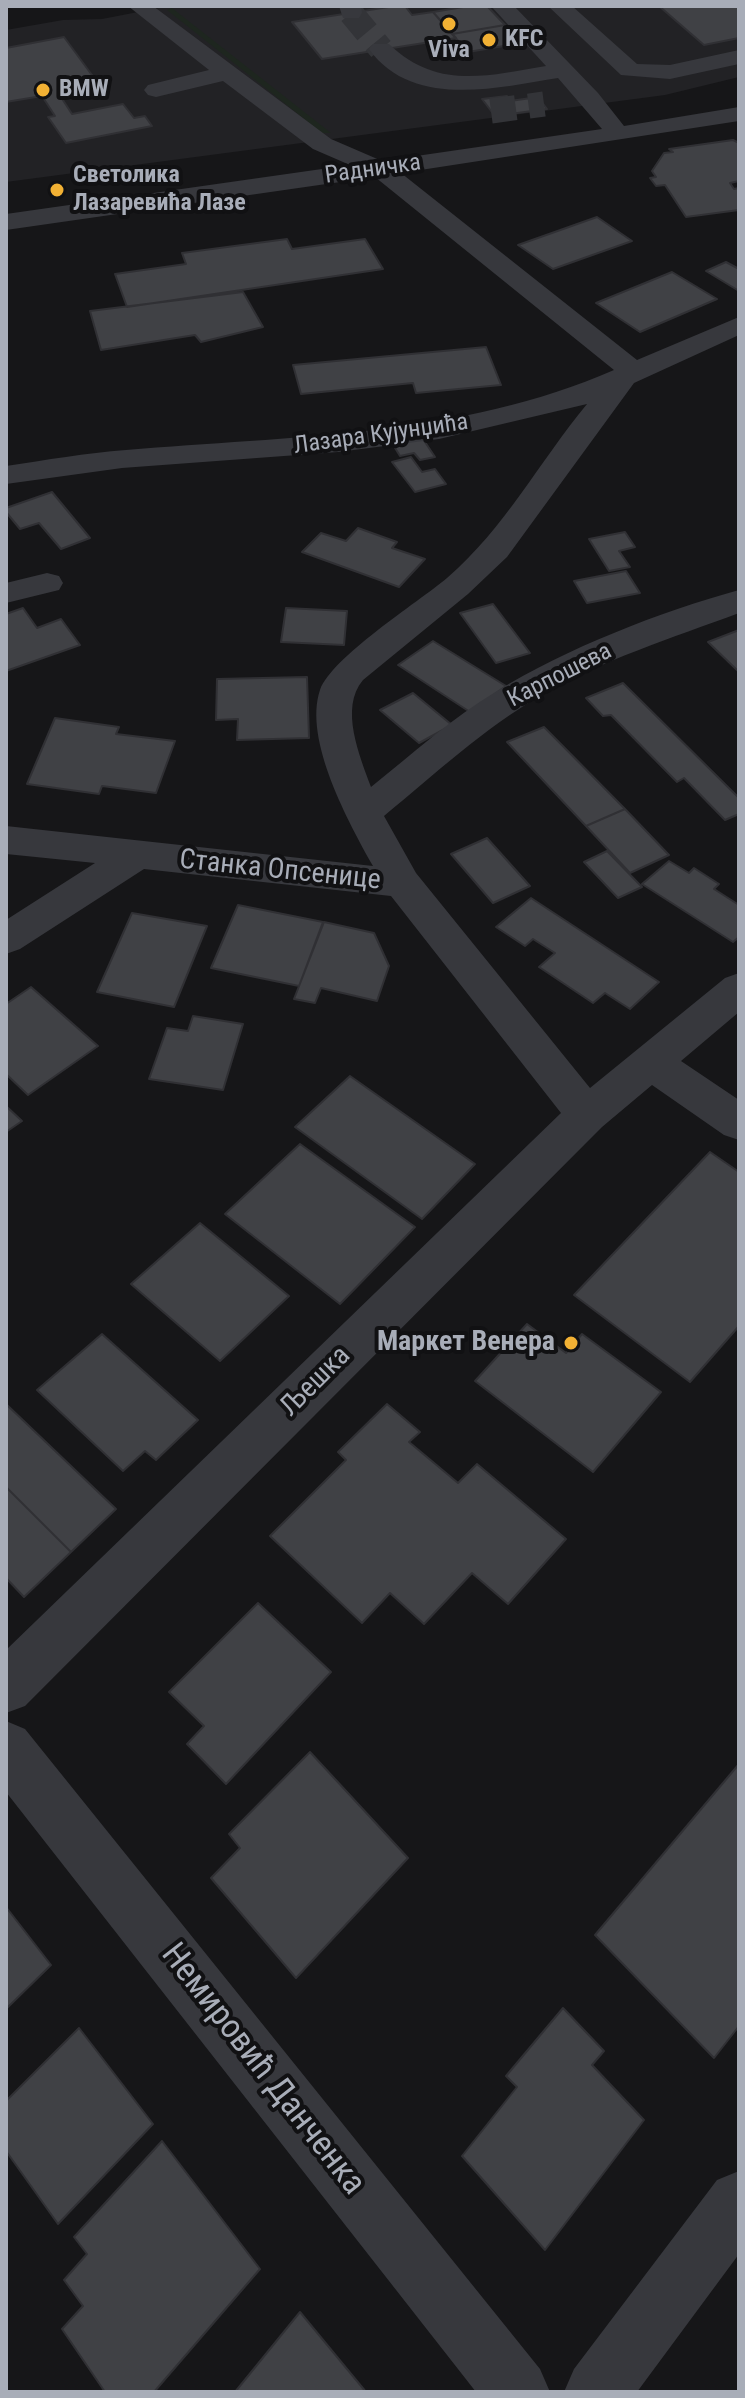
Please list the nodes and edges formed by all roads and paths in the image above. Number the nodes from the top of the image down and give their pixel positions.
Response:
1 (139, 6) edge
2 (502, 6) edge
3 (559, 6) edge
4 (381, 49) tunnel mouth
5 (739, 57) edge
6 (562, 70) junction
7 (229, 72) junction
8 (156, 90) dead end
9 (739, 114) edge
10 (348, 130) dead end
11 (619, 135) junction
12 (380, 169) junction
13 (6, 222) edge
14 (739, 325) edge
15 (633, 371) junction
16 (6, 475) edge
17 (47, 583) dead end
18 (6, 593) edge
19 (739, 601) edge
20 (363, 814) junction
21 (6, 840) edge
22 (135, 856) junction
23 (402, 883) junction
24 (6, 939) edge
25 (739, 989) edge
26 (650, 1061) junction
27 (587, 1115) junction
28 (739, 1123) edge
29 (6, 1687) edge
30 (6, 1748) edge
31 (739, 2202) edge
32 (517, 2392) edge
33 (597, 2392) edge

1 - 7 street
2 - 6 street
3 - 5 street
4 - 6 street
6 - 11 street
7 - 8 street
7 - 12 street
9 - 11 street, Радничка
10 - 12 street
11 - 12 street, Радничка
12 - 13 street, Радничка
12 - 15 street
14 - 15 street, Лазара Кујунџића
15 - 16 street, Лазара Кујунџића
15 - 20 street
17 - 18 street
19 - 20 street, Карпошева
20 - 23 street
21 - 22 street, Станка Опсенице
22 - 23 street, Станка Опсенице
22 - 24 street
23 - 27 street, Станка Опсенице
25 - 26 street, Љешка
26 - 27 street, Љешка
26 - 28 street
27 - 29 street, Љешка
30 - 32 street, Немировић Данченка
31 - 33 street

